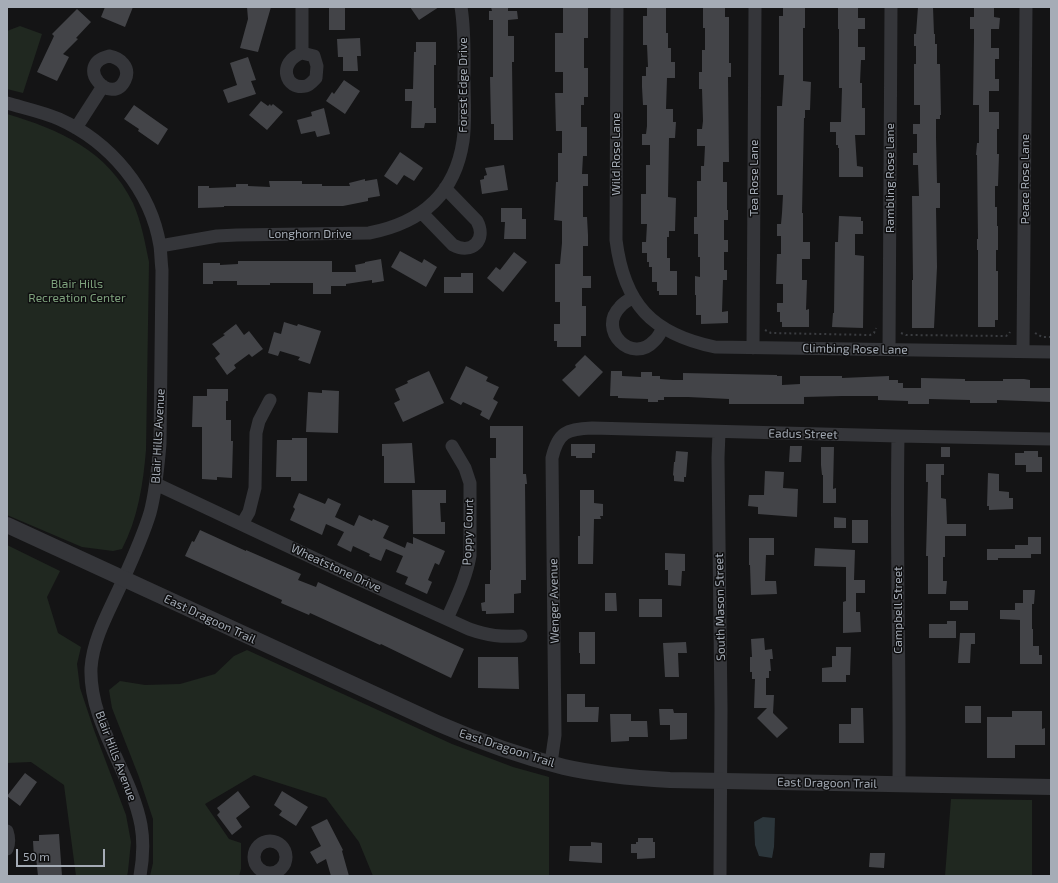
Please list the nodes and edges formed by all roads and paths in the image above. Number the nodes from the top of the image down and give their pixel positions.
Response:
1 (302, 7) edge
2 (461, 7) edge
3 (617, 7) edge
4 (755, 7) edge
5 (891, 7) edge
6 (1026, 7) edge
7 (302, 52) dead end
8 (103, 86) dead end
9 (7, 103) edge
10 (76, 128) junction
11 (446, 188) junction
12 (422, 213) junction
13 (160, 246) junction
14 (633, 297) junction
15 (876, 322) dead end
16 (763, 325) dead end
17 (663, 328) junction
18 (1011, 331) dead end
19 (900, 332) dead end
20 (753, 348) junction
21 (889, 349) junction
22 (1024, 352) junction
23 (1051, 352) edge
24 (270, 400) dead end
25 (719, 432) junction
26 (898, 436) junction
27 (1051, 439) edge
28 (558, 440) joint
29 (452, 446) dead end
30 (156, 484) junction
31 (242, 524) junction
32 (7, 525) edge
33 (124, 579) junction
34 (446, 618) junction
35 (521, 636) dead end
36 (551, 763) junction
37 (720, 782) junction
38 (899, 784) junction
39 (1051, 787) edge
40 (7, 831) edge
41 (7, 849) edge
42 (140, 876) edge
43 (720, 876) edge

1 - 7 street
2 - 11 street, Forest Edge Drive
3 - 14 street, Wild Rose Lane
4 - 20 street, Tea Rose Lane
5 - 21 street, Rambling Rose Lane
6 - 22 street, Peace Rose Lane
8 - 10 street
9 - 10 street, Blair Hills Avenue
10 - 13 street, Blair Hills Avenue
11 - 12 street, Longhorn Drive
11 - 12 street
12 - 13 street, Longhorn Drive
13 - 30 street, Blair Hills Avenue
14 - 17 street, Wild Rose Lane
14 - 17 street
15 - 16 path
17 - 20 street, Climbing Rose Lane
18 - 19 path
20 - 21 street, Climbing Rose Lane
21 - 22 street, Climbing Rose Lane
22 - 23 street, Climbing Rose Lane
24 - 31 street
25 - 26 street, Eadus Street
25 - 28 street, Eadus Street
25 - 37 street, South Mason Street
26 - 27 street, Eadus Street
26 - 38 street, Campbell Street
28 - 36 street, Wenger Avenue
29 - 34 street, Poppy Court
30 - 31 street, Wheatstone Drive
30 - 33 street, Blair Hills Avenue
31 - 34 street, Wheatstone Drive
32 - 33 street, East Dragoon Trail
33 - 36 street, East Dragoon Trail
33 - 42 street, Blair Hills Avenue
34 - 35 street, Wheatstone Drive
36 - 37 street, East Dragoon Trail
37 - 38 street, East Dragoon Trail
37 - 43 street, South Mason Street
38 - 39 street, East Dragoon Trail
40 - 41 street

